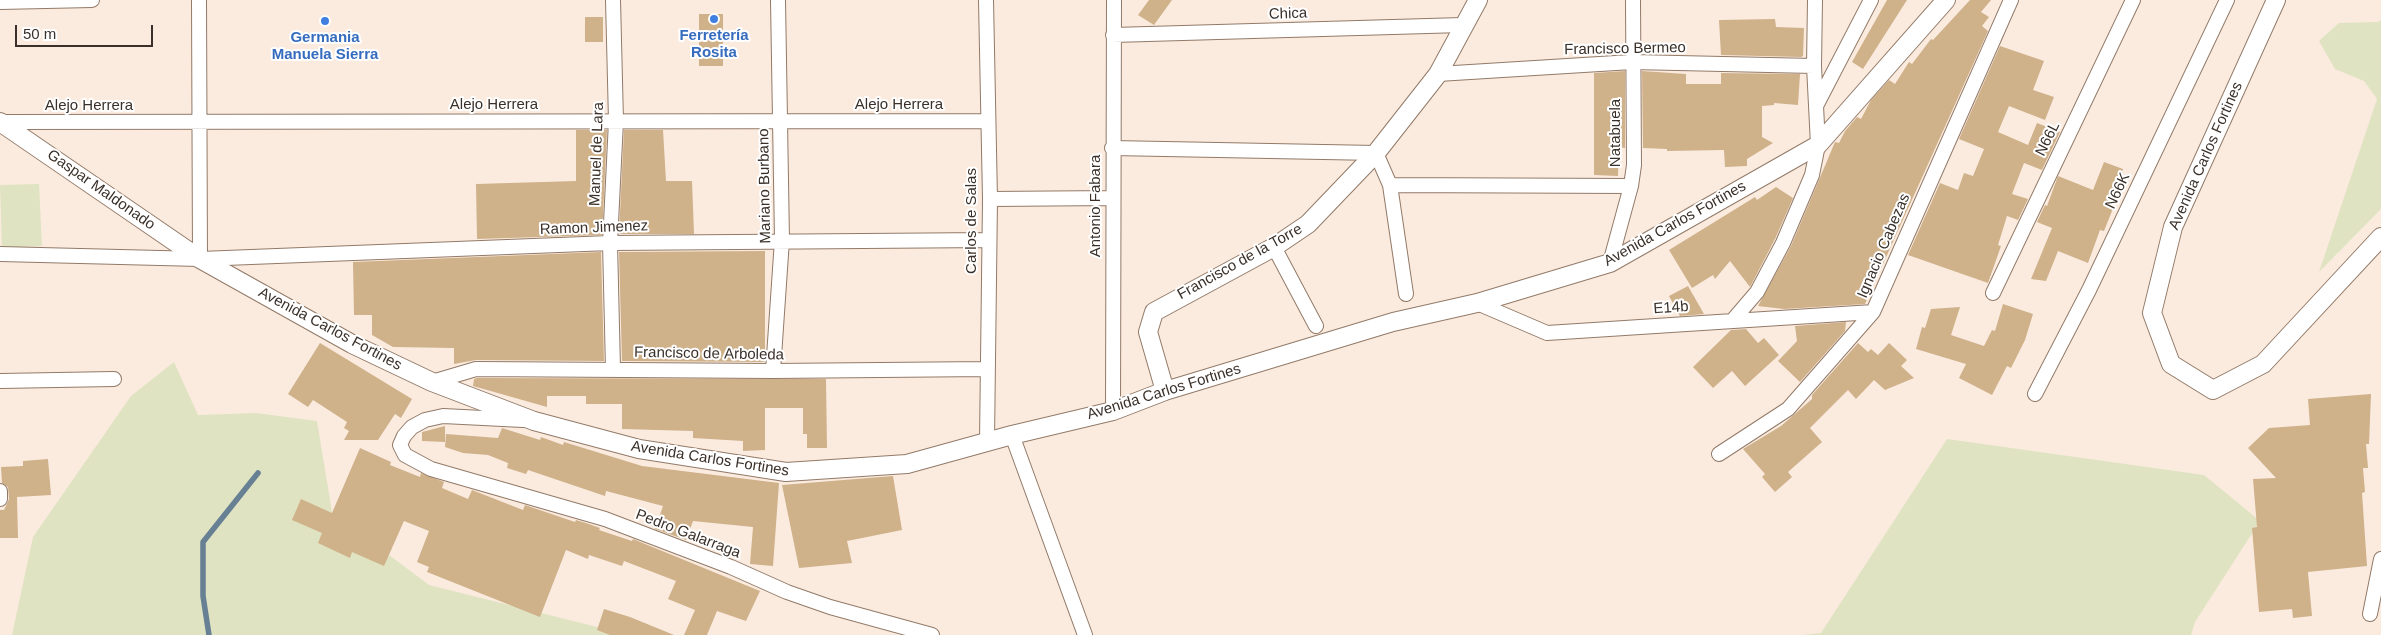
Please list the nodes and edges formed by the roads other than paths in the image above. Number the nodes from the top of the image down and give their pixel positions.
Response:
1 (92, 0) edge
2 (199, 0) edge
3 (613, 0) edge
4 (778, 0) edge
5 (986, 0) edge
6 (1114, 0) edge
7 (1478, 0) edge
8 (1633, 0) edge
9 (1815, 0) edge
10 (1870, 0) edge
11 (1946, 0) edge
12 (2010, 0) edge
13 (2133, 0) edge
14 (2227, 0) edge
15 (2276, 0) edge
16 (0, 2) edge
17 (1463, 25) junction
18 (1113, 35) junction
19 (1632, 62) junction
20 (1814, 66) junction
21 (1438, 74) junction
22 (1817, 105) junction
23 (616, 121) junction
24 (780, 121) junction
25 (988, 121) junction
26 (0, 122) edge
27 (200, 122) junction
28 (1818, 145) junction
29 (1112, 148) junction
30 (1376, 152) junction
31 (1390, 185) junction
32 (1631, 186) junction
33 (1113, 198) junction
34 (990, 199) junction
35 (2381, 237) edge
36 (782, 240) junction
37 (989, 240) junction
38 (610, 243) junction
39 (1274, 247) junction
40 (0, 254) edge
41 (200, 259) junction
42 (1610, 262) junction
43 (1993, 293) dead end
44 (1406, 294) dead end
45 (1478, 303) junction
46 (1873, 312) junction
47 (1733, 320) junction
48 (1316, 326) dead end
49 (987, 369) junction
50 (613, 370) junction
51 (774, 371) junction
52 (114, 379) dead end
53 (0, 382) edge
54 (432, 382) junction
55 (1165, 391) junction
56 (2035, 394) dead end
57 (1113, 411) junction
58 (534, 421) junction
59 (1012, 435) junction
60 (987, 441) junction
61 (1719, 454) dead end
62 (0, 491) edge
63 (0, 499) edge
64 (2381, 559) edge
65 (2370, 614) dead end
66 (932, 635) edge
67 (1085, 635) edge

1 - 16 street
2 - 27 street
3 - 23 street, Manuel de Lara
4 - 24 street, Mariano Burbano
5 - 25 street, Carlos de Salas
6 - 18 street, Antonio Fabara
7 - 17 street, Francisco de la Torre
8 - 19 street, Natabuela
9 - 20 street
10 - 22 street
11 - 28 street, Avenida Carlos Fortines
12 - 46 street, Ignacio Cabezas
13 - 43 street, N66L
14 - 56 street, N66K
15 - 35 street, Avenida Carlos Fortines
17 - 18 street, Chica
17 - 21 street, Francisco de la Torre
18 - 29 street, Antonio Fabara
19 - 20 street, Francisco Bermeo
19 - 21 street, Francisco Bermeo
19 - 32 street, Natabuela
20 - 22 street
21 - 30 street, Francisco de la Torre
22 - 28 street
23 - 24 street, Alejo Herrera
23 - 27 street, Alejo Herrera
23 - 38 street, Manuel de Lara
24 - 25 street, Alejo Herrera
24 - 36 street, Mariano Burbano
25 - 34 street, Carlos de Salas
26 - 27 street, Alejo Herrera
26 - 41 street, Gaspar Maldonado
27 - 41 street
28 - 42 street, Avenida Carlos Fortines
28 - 47 street
29 - 30 street
29 - 33 street, Antonio Fabara
30 - 31 street
30 - 39 street, Francisco de la Torre
31 - 32 street
31 - 44 street
32 - 42 street, Natabuela
33 - 34 street
33 - 57 street, Antonio Fabara
34 - 37 street, Carlos de Salas
36 - 37 street, Ramon Jimenez
36 - 38 street, Ramon Jimenez
36 - 51 street, Mariano Burbano
37 - 49 street, Carlos de Salas
38 - 41 street, Ramon Jimenez
38 - 50 street, Manuel de Lara
39 - 48 street
39 - 55 street, Francisco de la Torre
40 - 41 street, Ramon Jimenez
41 - 54 street, Avenida Carlos Fortines
42 - 45 street, Avenida Carlos Fortines
45 - 47 street, E14b
45 - 55 street, Avenida Carlos Fortines
46 - 47 street, E14b
46 - 61 street, Ignacio Cabezas
49 - 51 street, Francisco de Arboleda
49 - 60 street, Carlos de Salas
50 - 51 street, Francisco de Arboleda
50 - 54 street, Francisco de Arboleda
52 - 53 street
54 - 58 street, Avenida Carlos Fortines
55 - 57 street, Avenida Carlos Fortines
57 - 59 street, Avenida Carlos Fortines
58 - 60 street, Avenida Carlos Fortines
58 - 66 street, Pedro Galarraga
59 - 60 street, Avenida Carlos Fortines
59 - 67 street
62 - 63 street
64 - 65 street

